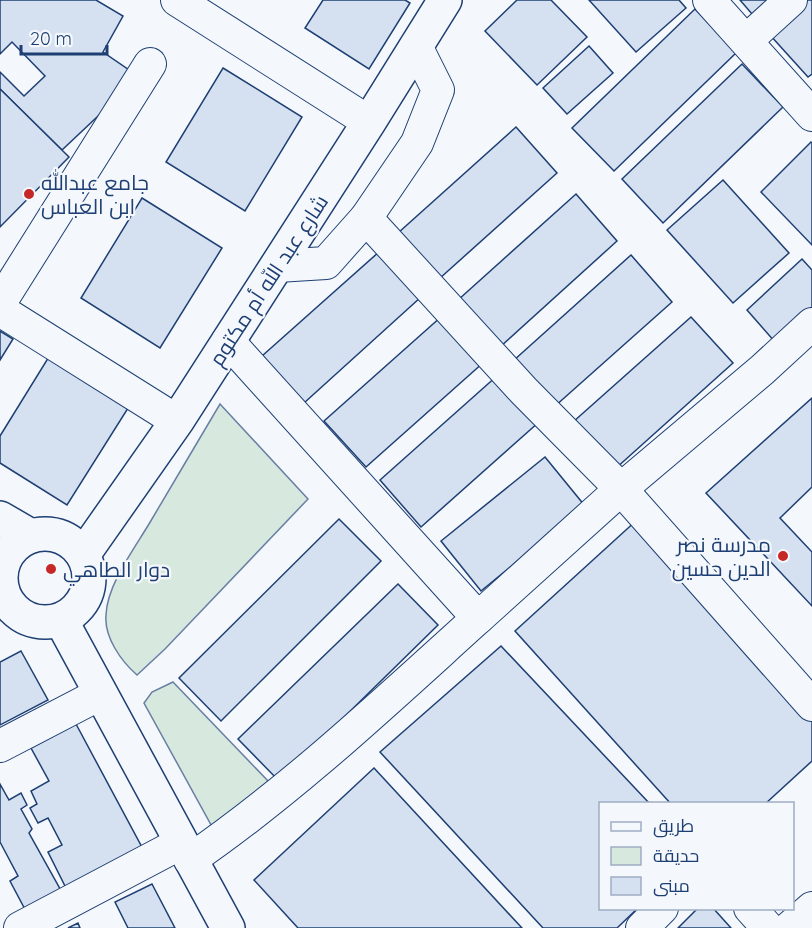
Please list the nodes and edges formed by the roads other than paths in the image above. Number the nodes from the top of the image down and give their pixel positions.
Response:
1 (177, 0) edge
2 (445, 0) edge
3 (709, 0) edge
4 (791, 0) edge
5 (747, 40) junction
6 (416, 46) junction
7 (150, 64) dead end
8 (812, 115) edge
9 (369, 122) junction
10 (366, 218) junction
11 (277, 266) junction
12 (0, 303) edge
13 (0, 310) edge
14 (812, 324) edge
15 (228, 341) junction
16 (177, 421) junction
17 (621, 489) junction
18 (0, 518) edge
19 (31, 536) junction
20 (83, 555) junction
21 (1, 567) edge
22 (478, 618) junction
23 (61, 620) junction
24 (100, 694) junction
25 (812, 705) edge
26 (0, 746) edge
27 (186, 851) junction
28 (812, 908) edge
29 (661, 910) edge
30 (751, 910) edge
31 (20, 928) edge
32 (228, 928) edge
33 (642, 928) edge
34 (768, 928) edge
35 (789, 928) edge

1 - 9 street
2 - 6 main road, شارع عبد اللّه أم مكتوم
3 - 5 street
4 - 5 street
5 - 8 street
6 - 9 main road, شارع عبد اللّه أم مكتوم
6 - 10 street
7 - 12 street
9 - 11 main road, شارع عبد اللّه أم مكتوم
10 - 11 street
10 - 17 street
11 - 15 main road, شارع عبد اللّه أم مكتوم
13 - 16 street
14 - 17 street
15 - 16 main road, شارع عبد اللّه أم مكتوم
15 - 22 street
16 - 20 main road, شارع عبد اللّه أم مكتوم
17 - 22 street
17 - 25 street
18 - 19 main road
19 - 20 main road
19 - 21 main road
20 - 23 main road
21 - 23 main road
22 - 27 street
23 - 24 main road
24 - 26 street
24 - 27 main road
27 - 31 street
27 - 32 main road
28 - 35 street
29 - 33 street
30 - 34 street

